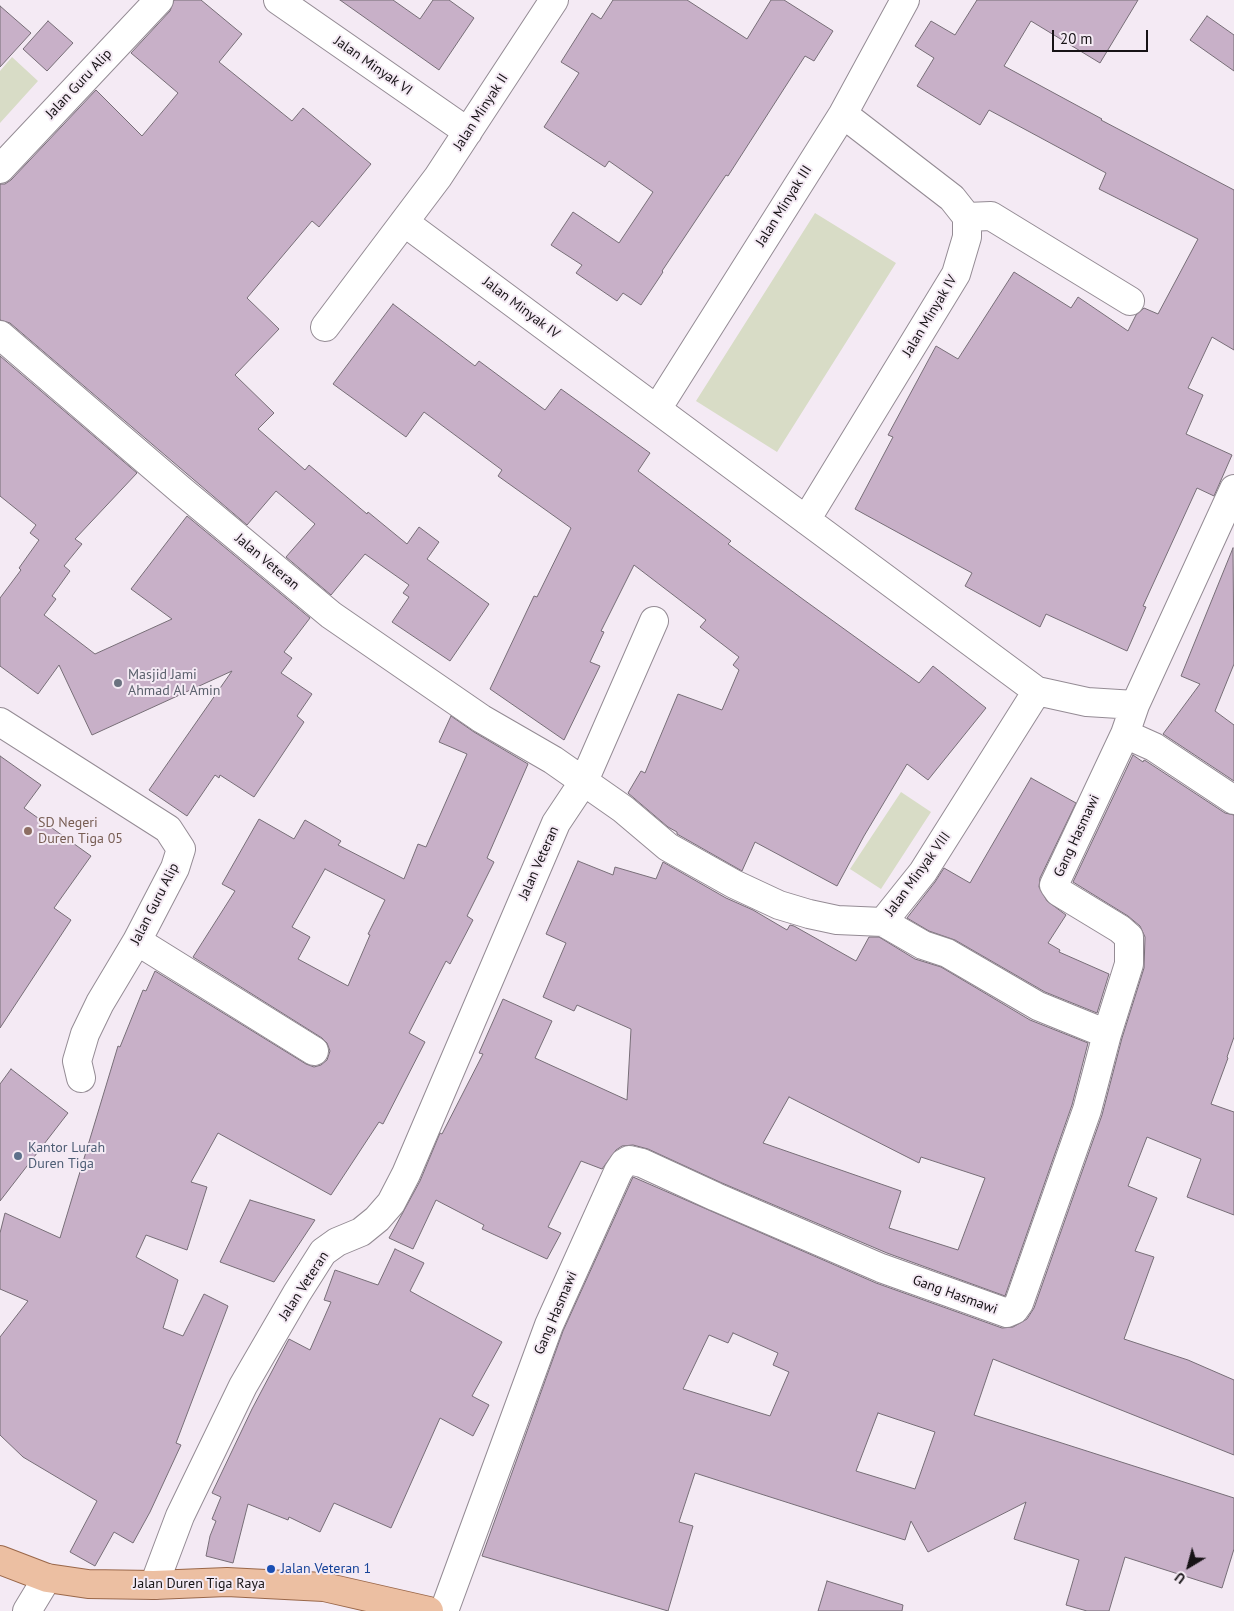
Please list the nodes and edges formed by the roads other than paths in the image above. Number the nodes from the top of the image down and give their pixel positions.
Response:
1 (159, 0) edge
2 (278, 0) edge
3 (554, 0) edge
4 (905, 0) edge
5 (843, 114) junction
6 (468, 132) junction
7 (0, 169) edge
8 (967, 217) junction
9 (404, 222) junction
10 (1130, 301) dead end
11 (325, 327) dead end
12 (0, 336) edge
13 (657, 409) junction
14 (1234, 489) edge
15 (806, 520) junction
16 (654, 621) dead end
17 (1037, 691) junction
18 (1134, 705) junction
19 (0, 722) edge
20 (1125, 734) junction
21 (584, 781) junction
22 (1234, 800) edge
23 (883, 922) junction
24 (137, 941) junction
25 (1107, 1034) junction
26 (314, 1051) dead end
27 (81, 1078) dead end
28 (0, 1560) edge
29 (47, 1578) junction
30 (154, 1585) junction
31 (26, 1611) edge
32 (431, 1611) edge

1 - 7 street, Jalan Guru Alip
2 - 6 street, Jalan Minyak VI
3 - 6 street, Jalan Minyak II
4 - 5 street, Jalan Minyak III
5 - 8 street
5 - 13 street, Jalan Minyak III
6 - 9 street, Jalan Minyak II
8 - 10 street
8 - 15 street, Jalan Minyak IV
9 - 11 street, Jalan Minyak II
9 - 13 street, Jalan Minyak IV
12 - 21 street, Jalan Veteran
13 - 15 street, Jalan Minyak IV
14 - 18 street, Gang Hasmawi
15 - 17 street, Jalan Minyak IV
16 - 21 street
17 - 18 street
17 - 23 street, Jalan Minyak VIII
18 - 20 street, Gang Hasmawi
19 - 24 street, Jalan Guru Alip
20 - 22 street
20 - 25 street, Gang Hasmawi
21 - 23 street, Jalan Minyak VIII
21 - 30 street, Jalan Veteran
23 - 25 street
24 - 26 street
24 - 27 street, Jalan Guru Alip
25 - 32 street, Gang Hasmawi
28 - 29 main road, Jalan Duren Tiga Raya
29 - 30 main road, Jalan Duren Tiga Raya
29 - 31 street
30 - 32 main road, Jalan Duren Tiga Raya

